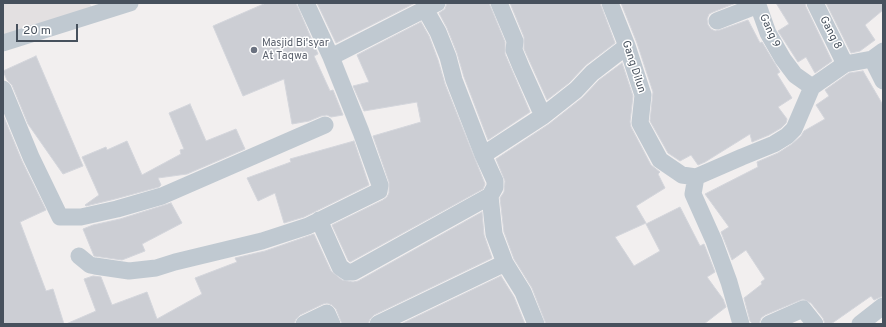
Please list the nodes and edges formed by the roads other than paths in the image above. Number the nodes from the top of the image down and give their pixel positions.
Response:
1 (130, 3) edge
2 (306, 3) edge
3 (498, 3) edge
4 (610, 3) edge
5 (815, 3) edge
6 (760, 4) edge
7 (431, 6) edge
8 (716, 21) dead end
9 (3, 43) edge
10 (627, 46) junction
11 (878, 55) edge
12 (331, 57) junction
13 (845, 64) junction
14 (883, 81) edge
15 (812, 87) junction
16 (3, 89) edge
17 (543, 116) junction
18 (325, 125) dead end
19 (483, 155) junction
20 (696, 177) junction
21 (490, 196) junction
22 (319, 220) junction
23 (79, 256) dead end
24 (505, 263) junction
25 (883, 306) edge
26 (329, 318) edge
27 (304, 324) edge
28 (378, 324) edge
29 (536, 324) edge
30 (741, 324) edge
31 (769, 324) edge
32 (815, 324) edge
33 (860, 324) edge

1 - 9 street
2 - 12 street
3 - 17 street
4 - 10 street, Gang Dilun
5 - 13 street, Gang 8
6 - 8 street, Gang 9
6 - 15 street, Gang 9
7 - 12 street
7 - 19 street
10 - 17 street
10 - 20 street, Gang Dilun
11 - 13 street
11 - 14 street
12 - 22 street
13 - 15 street
15 - 20 street
16 - 18 street
17 - 19 street
19 - 21 street
20 - 30 street
21 - 22 street
21 - 24 street
22 - 23 street
24 - 28 street
24 - 29 street
25 - 33 street
26 - 27 street
31 - 32 street

